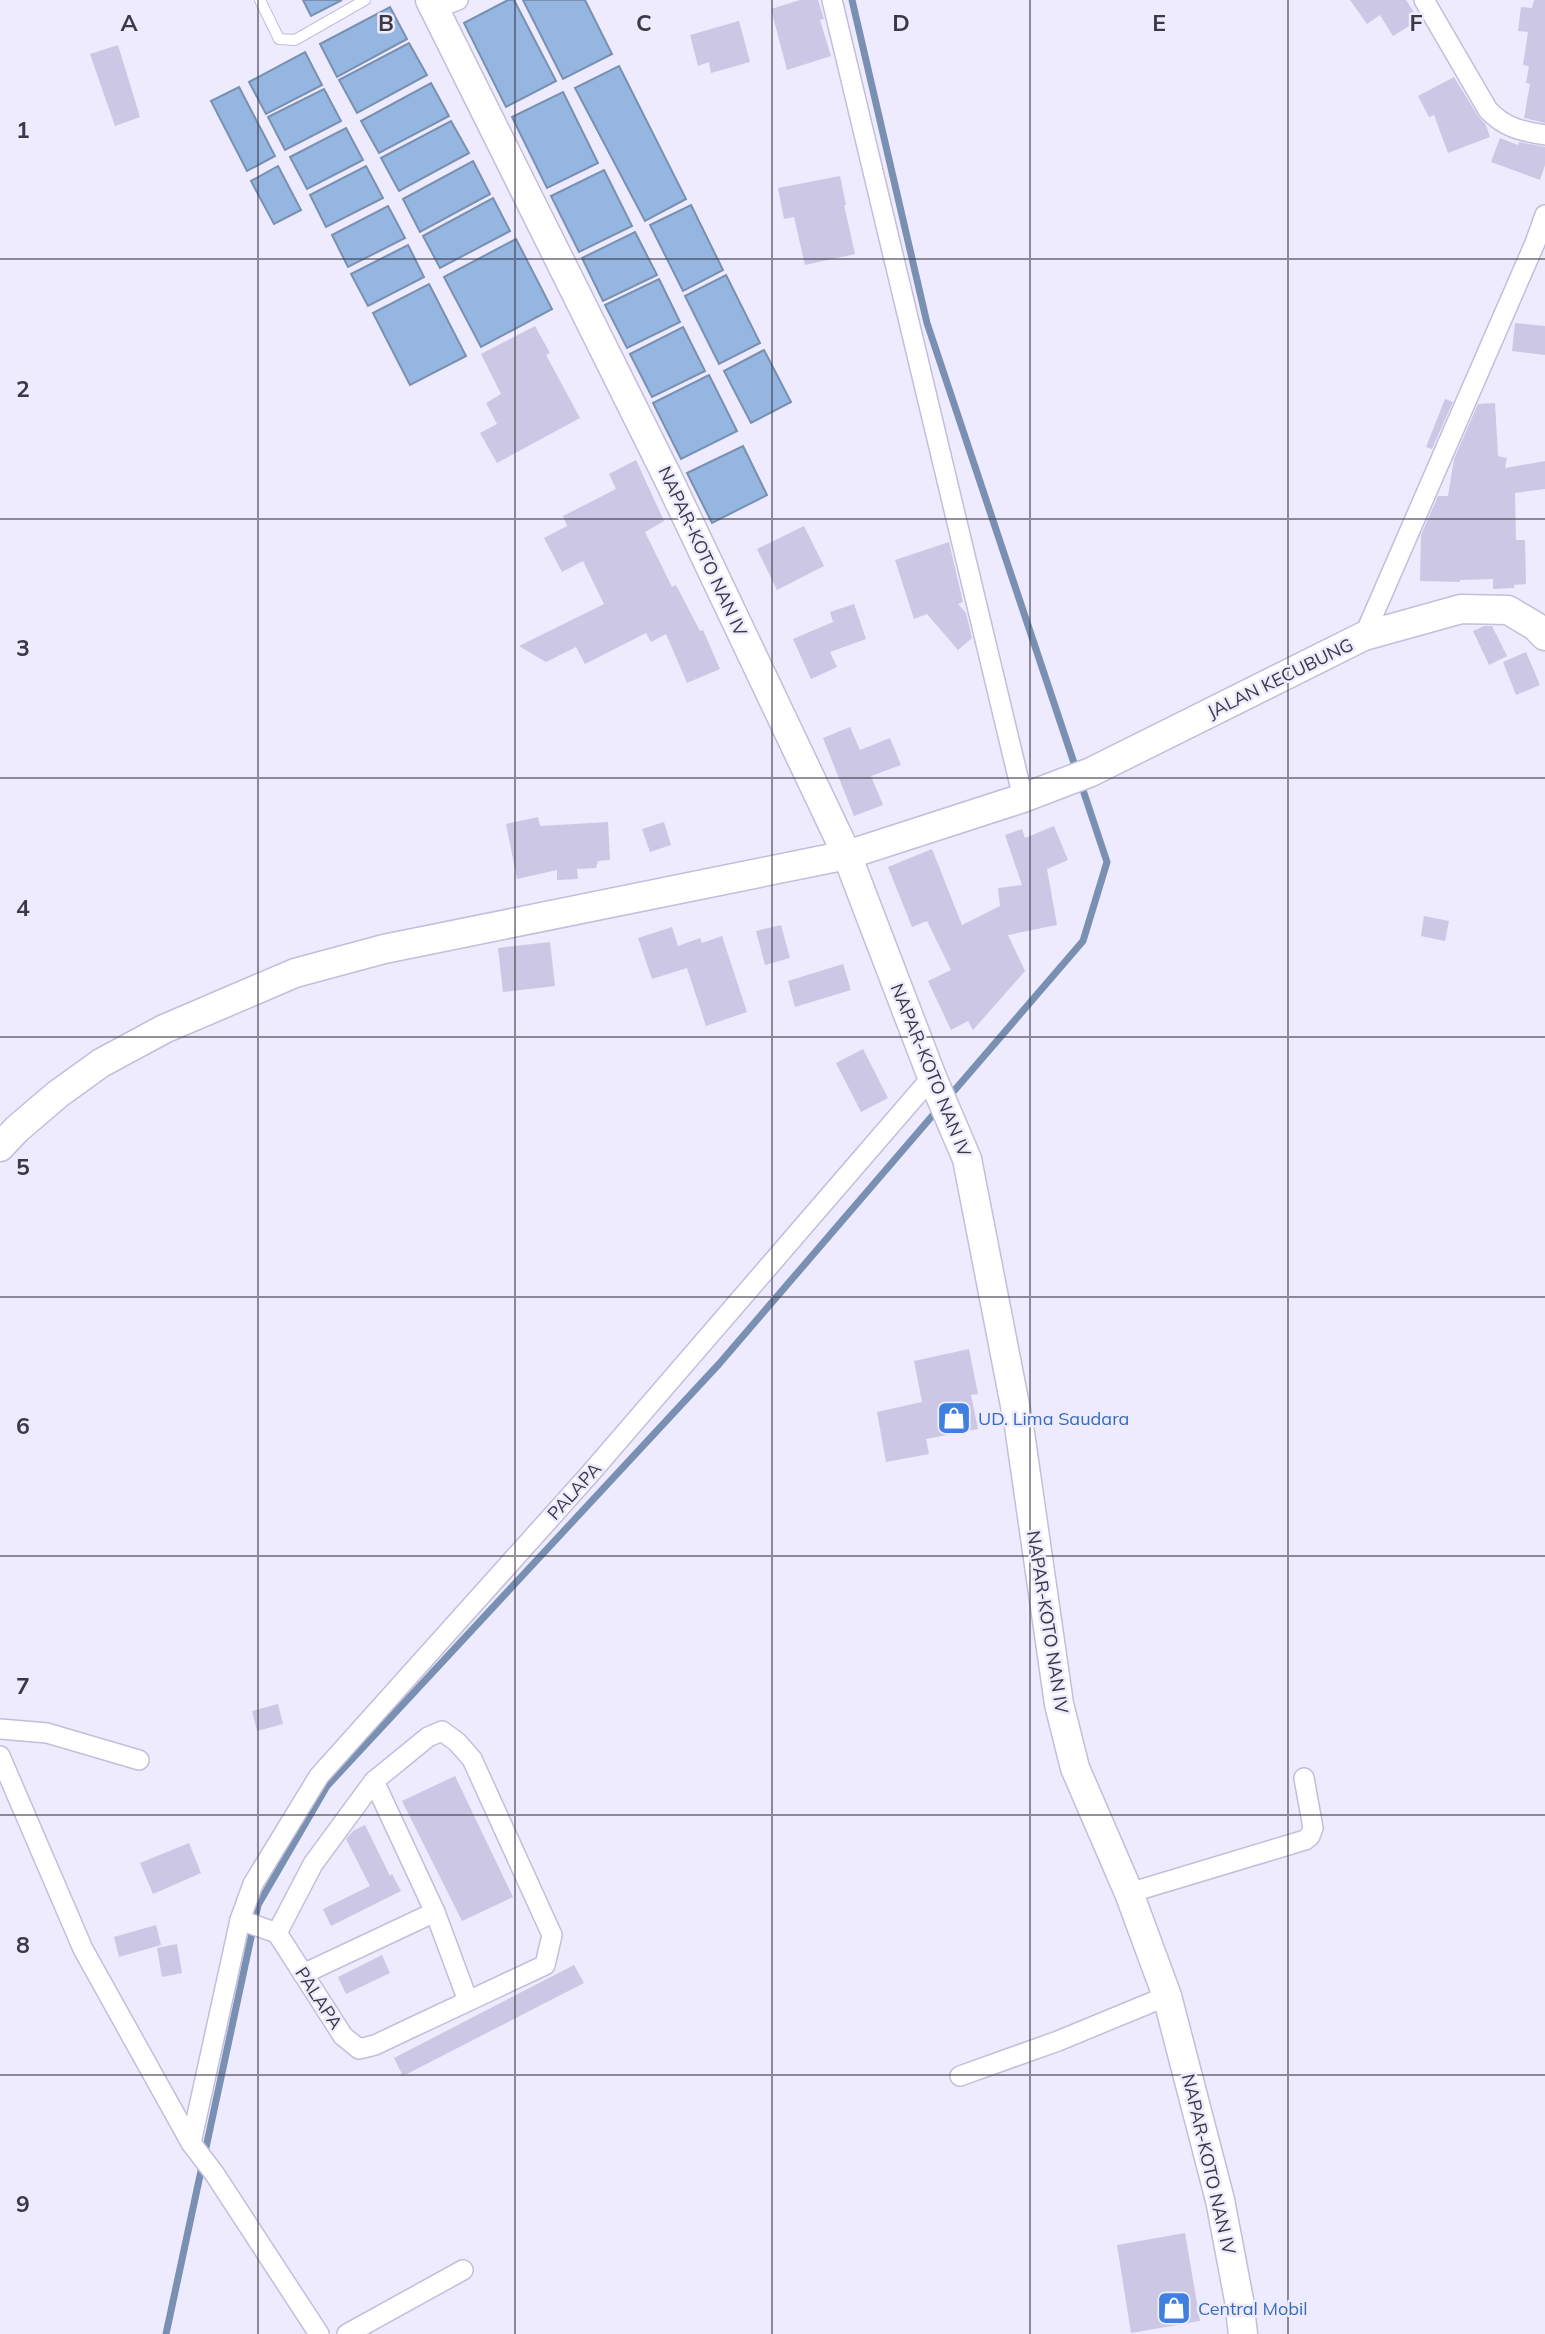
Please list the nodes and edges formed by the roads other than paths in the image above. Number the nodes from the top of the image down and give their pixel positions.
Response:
1 (260, 0) edge
2 (365, 0) edge
3 (832, 0) edge
4 (1424, 0) edge
5 (441, 3) edge
6 (1545, 135) edge
7 (1545, 215) edge
8 (1540, 243) edge
9 (1364, 636) junction
10 (1545, 636) edge
11 (1023, 798) junction
12 (847, 855) junction
13 (934, 1081) junction
14 (0, 1147) edge
15 (0, 1730) edge
16 (0, 1756) edge
17 (139, 1760) dead end
18 (1304, 1778) dead end
19 (374, 1781) junction
20 (1129, 1893) junction
21 (435, 1912) junction
22 (258, 1926) junction
23 (303, 1974) junction
24 (1167, 1996) junction
25 (468, 2001) junction
26 (960, 2076) dead end
27 (193, 2146) junction
28 (463, 2270) dead end
29 (319, 2334) edge
30 (347, 2334) edge
31 (1243, 2334) edge

1 - 2 lane
3 - 11 street
4 - 6 street
5 - 12 street, NAPAR-KOTO NAN IV
7 - 8 street, JALAN KECUBUNG
8 - 9 street, JALAN KECUBUNG
9 - 10 street
9 - 11 street, JALAN KECUBUNG
11 - 12 street, JALAN KECUBUNG
12 - 13 street, NAPAR-KOTO NAN IV
12 - 14 street, JALAN KECUBUNG
13 - 20 street, NAPAR-KOTO NAN IV
13 - 22 street, PALAPA
15 - 17 street
16 - 27 street
18 - 20 street
19 - 21 street
19 - 22 street
19 - 25 street, PALAPA
20 - 24 street, NAPAR-KOTO NAN IV
21 - 23 street
21 - 25 street
22 - 23 street, PALAPA
22 - 27 street, PALAPA
23 - 25 street, PALAPA
24 - 26 street
24 - 31 street, NAPAR-KOTO NAN IV
27 - 29 street
28 - 30 street

